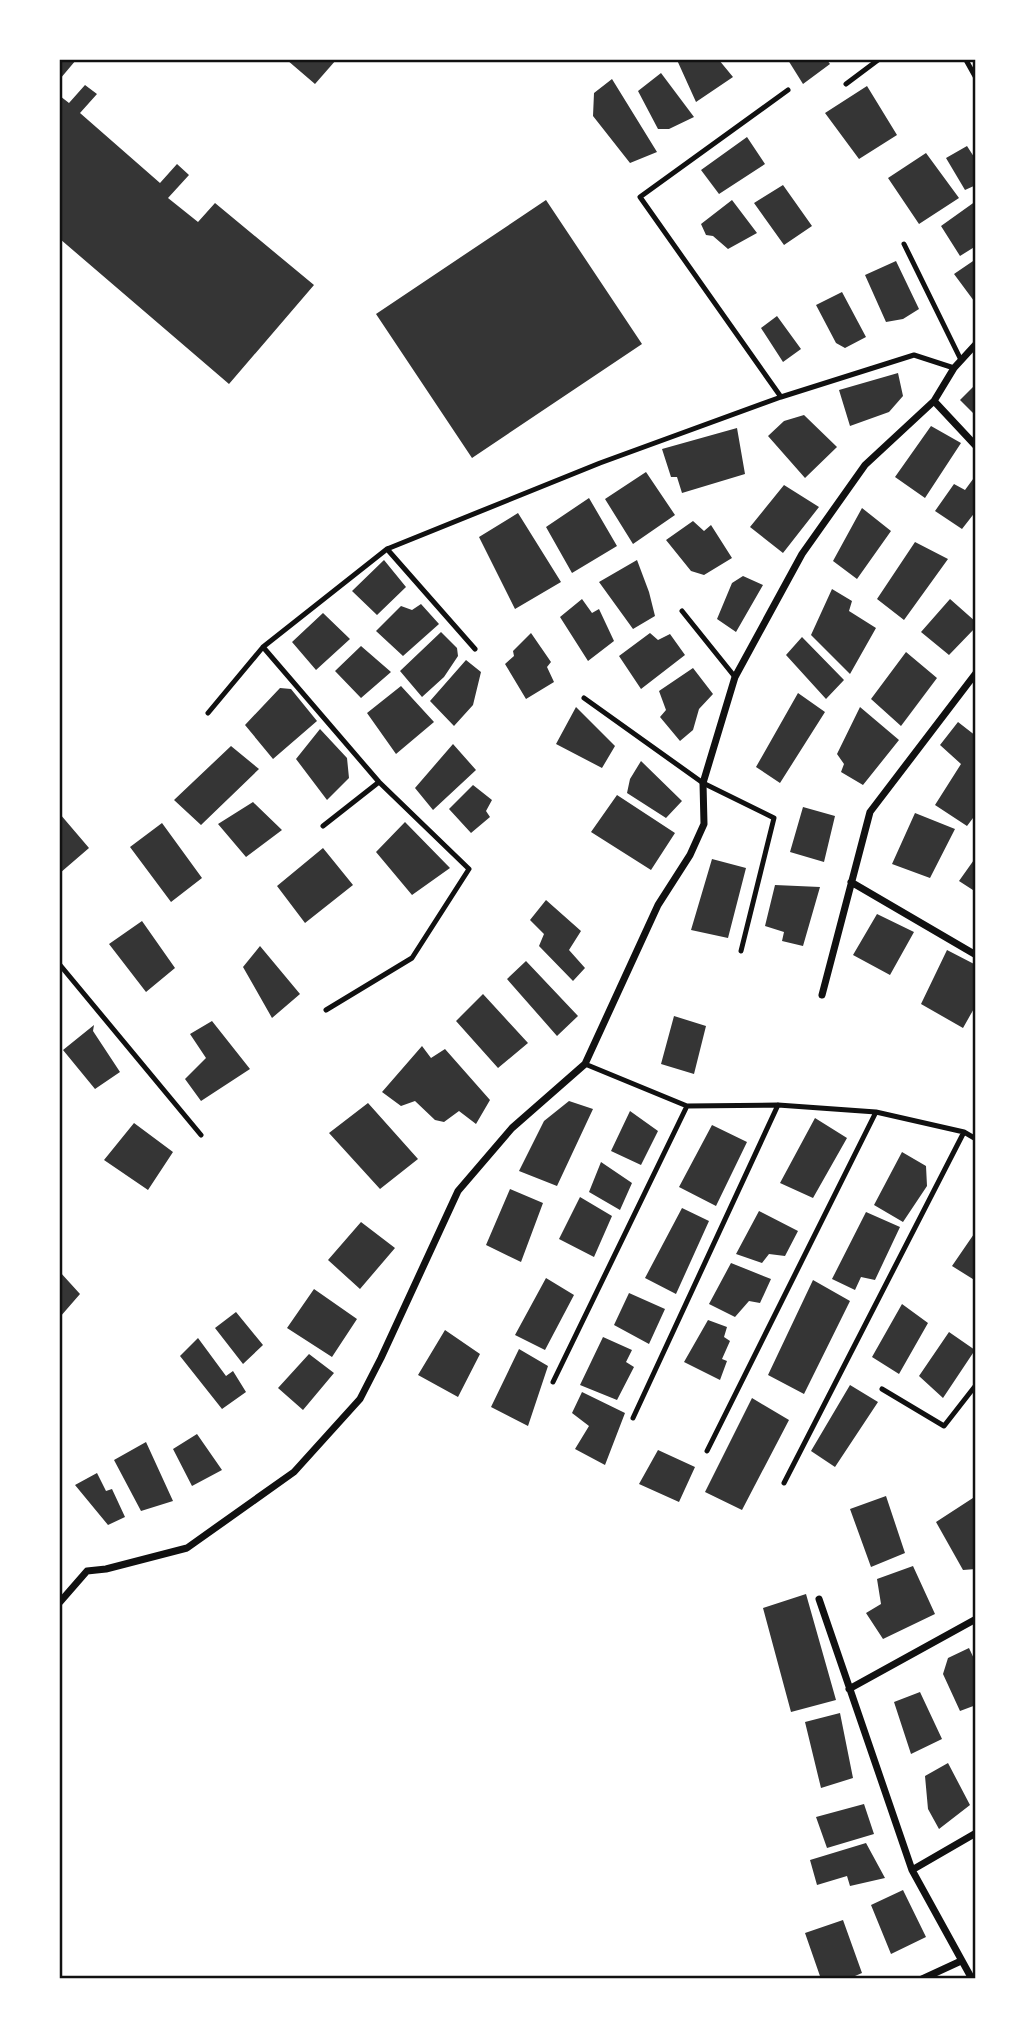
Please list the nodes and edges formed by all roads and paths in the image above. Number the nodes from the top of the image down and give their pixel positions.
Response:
1 (878, 60) edge
2 (966, 60) edge
3 (975, 78) edge
4 (846, 84) dead end
5 (788, 90) dead end
6 (904, 244) dead end
7 (975, 344) edge
8 (961, 360) junction
9 (954, 368) junction
10 (781, 397) junction
11 (934, 401) junction
12 (975, 446) edge
13 (387, 549) junction
14 (682, 611) dead end
15 (263, 647) junction
16 (475, 649) dead end
17 (975, 673) edge
18 (735, 677) junction
19 (584, 698) dead end
20 (208, 713) dead end
21 (379, 782) junction
22 (703, 783) junction
23 (323, 826) dead end
24 (851, 882) junction
25 (741, 951) dead end
26 (975, 955) edge
27 (60, 965) edge
28 (822, 995) dead end
29 (326, 1010) dead end
30 (585, 1064) junction
31 (778, 1105) junction
32 (687, 1106) junction
33 (876, 1112) junction
34 (964, 1132) junction
35 (201, 1135) dead end
36 (975, 1139) edge
37 (553, 1382) dead end
38 (975, 1385) edge
39 (882, 1389) dead end
40 (633, 1418) dead end
41 (706, 1451) dead end
42 (784, 1482) dead end
43 (820, 1599) dead end
44 (60, 1602) edge
45 (975, 1619) edge
46 (849, 1689) junction
47 (975, 1833) edge
48 (912, 1870) junction
49 (961, 1961) junction
50 (922, 1979) edge
51 (972, 1979) edge

1 - 4 lane
2 - 3 lane
5 - 10 lane
6 - 8 lane
7 - 8 street
8 - 9 street
9 - 10 lane
9 - 11 street
10 - 13 lane
11 - 12 street
11 - 18 street
13 - 15 lane
13 - 16 lane
14 - 18 lane
15 - 20 lane
15 - 21 lane
17 - 24 street
18 - 22 street
19 - 22 lane
21 - 23 lane
21 - 29 lane
22 - 25 lane
22 - 30 street
24 - 26 street
24 - 28 street
27 - 35 lane
30 - 32 lane
30 - 44 street
31 - 32 lane
31 - 33 lane
31 - 40 lane
32 - 37 lane
33 - 34 lane
33 - 41 lane
34 - 36 lane
34 - 42 lane
38 - 39 lane
43 - 46 street
45 - 46 street
46 - 48 street
47 - 48 street
48 - 49 street
49 - 50 street
49 - 51 street

